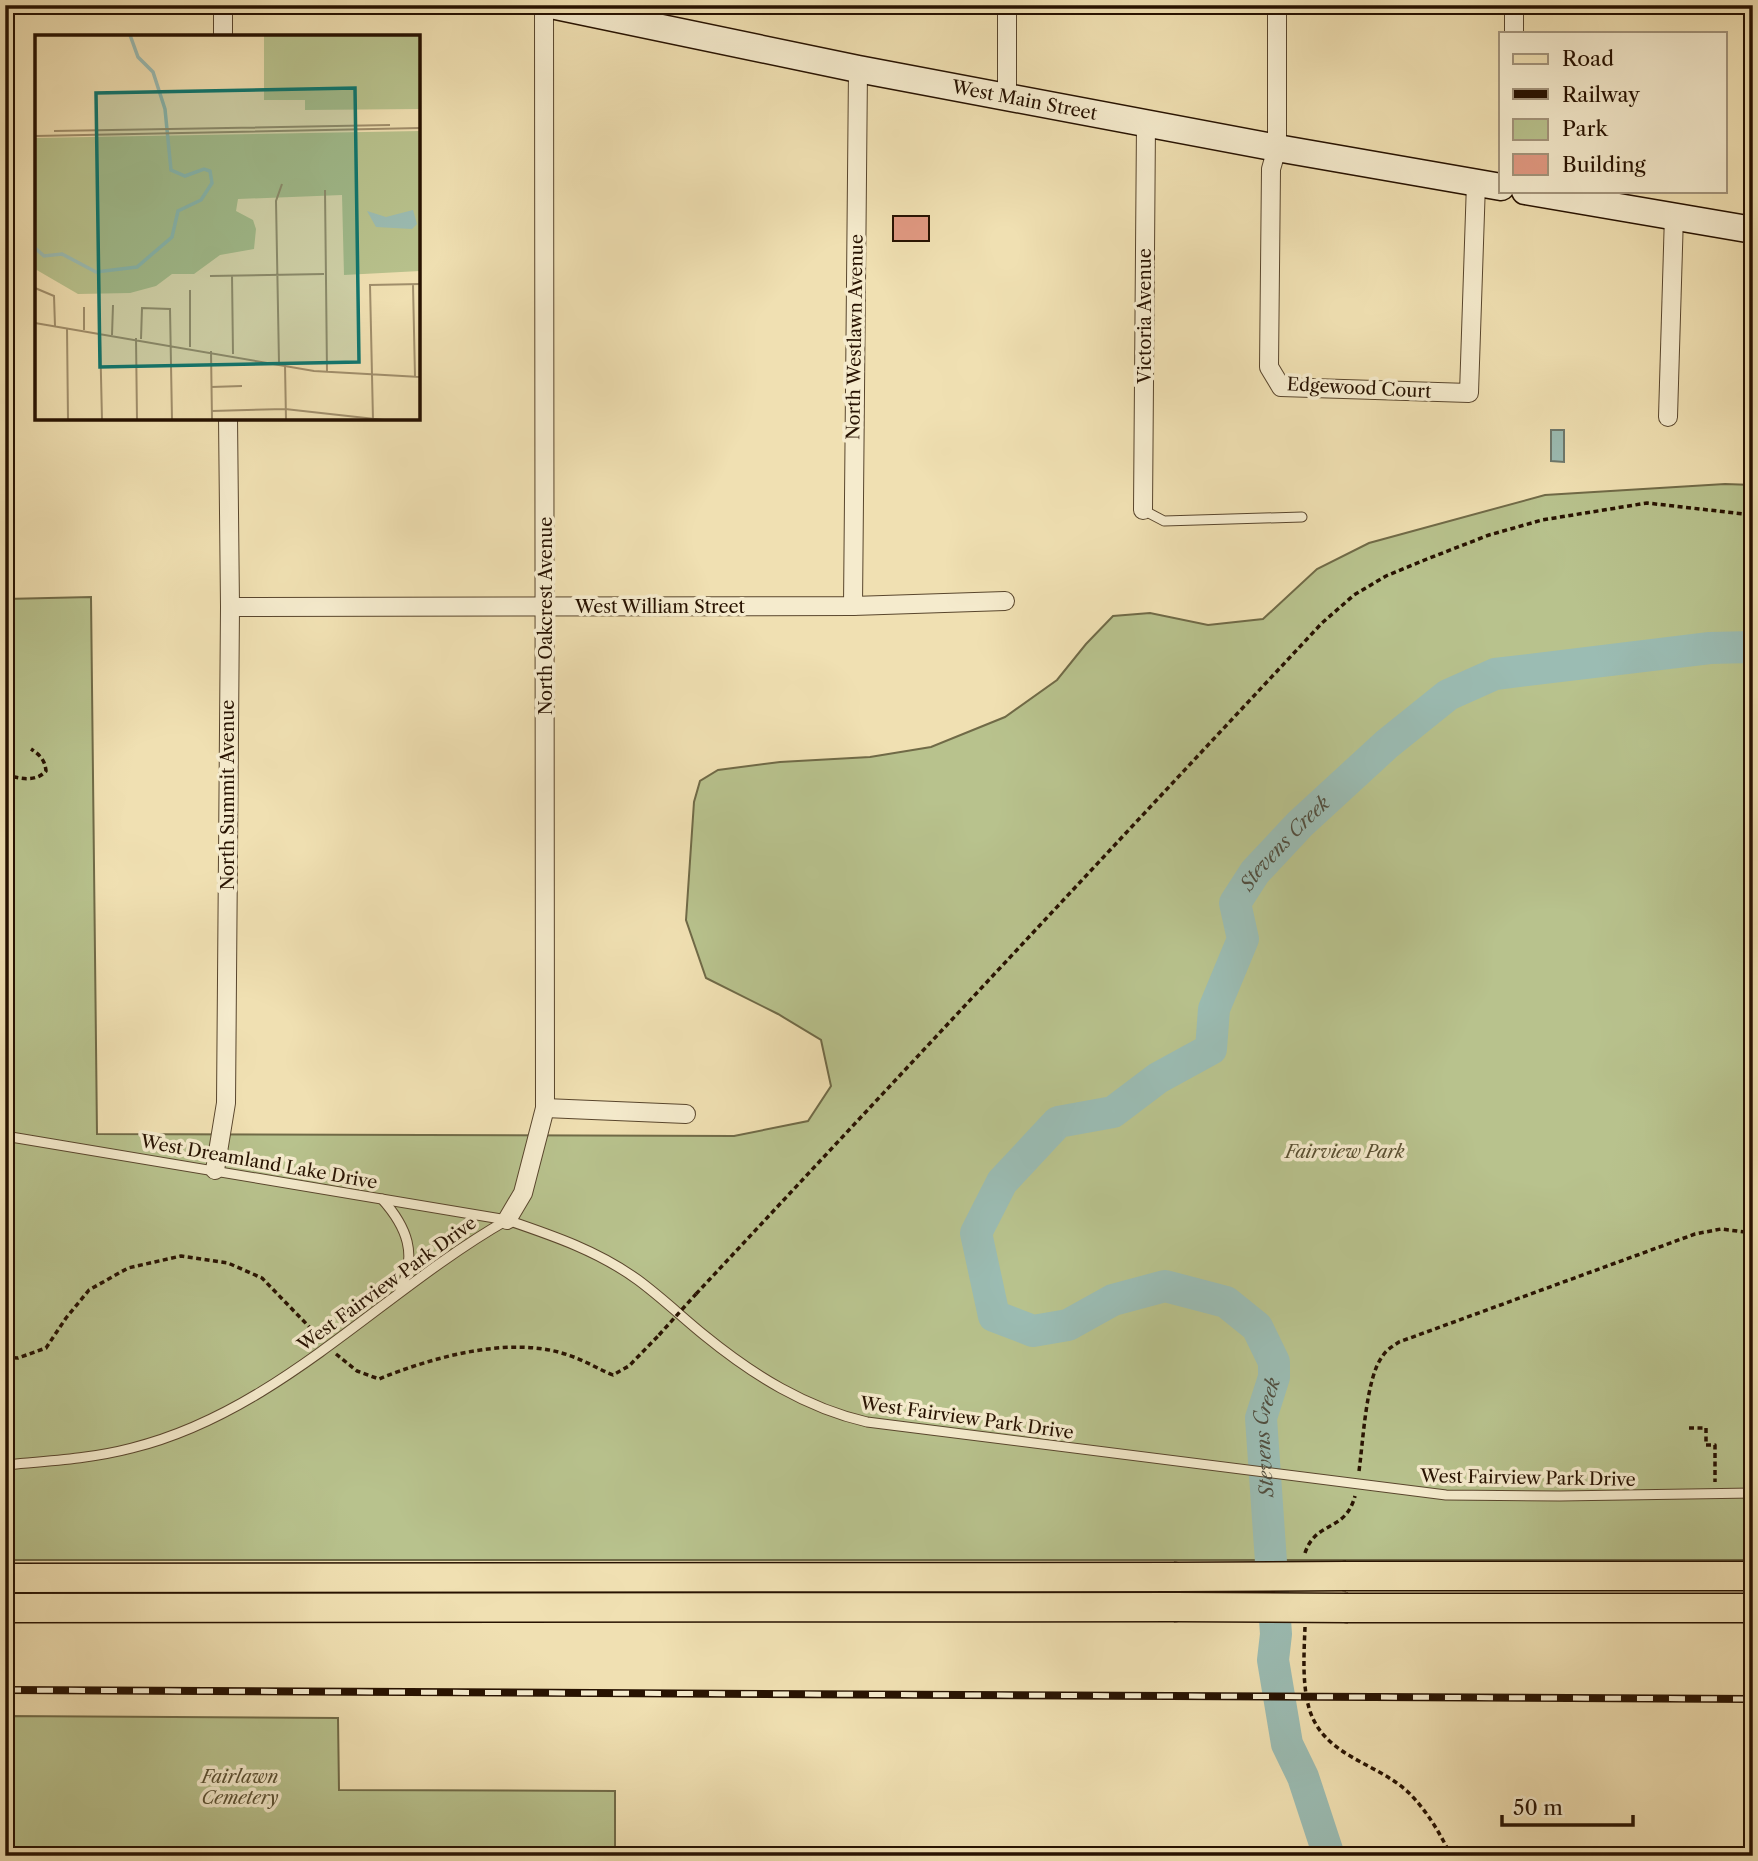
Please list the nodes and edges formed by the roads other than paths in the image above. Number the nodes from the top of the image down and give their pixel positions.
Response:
1 (223, 5) edge
2 (544, 5) edge
3 (551, 5) edge
4 (1007, 5) edge
5 (1277, 5) edge
6 (1514, 5) edge
7 (1514, 32) edge
8 (223, 35) edge
9 (858, 68) junction
10 (1007, 96) junction
11 (1146, 123) junction
12 (1276, 148) junction
13 (1489, 185) edge
14 (1530, 192) edge
15 (1674, 215) junction
16 (1753, 230) edge
17 (1668, 416) dead end
18 (228, 420) edge
19 (1143, 510) joint
20 (1302, 517) dead end
21 (1005, 601) dead end
22 (853, 606) junction
23 (230, 607) junction
24 (547, 608) junction
25 (545, 1108) junction
26 (686, 1114) dead end
27 (5, 1136) edge
28 (215, 1170) junction
29 (382, 1199) junction
30 (507, 1220) junction
31 (397, 1294) junction
32 (5, 1465) edge
33 (1753, 1493) edge
34 (1753, 1576) edge
35 (5, 1578) edge
36 (5, 1608) edge
37 (1753, 1608) edge

1 - 8 street
2 - 24 street, North Oakcrest Avenue
3 - 9 street, West Main Street
4 - 10 street
5 - 12 street
6 - 7 street
9 - 10 street, West Main Street
9 - 22 street, North Westlawn Avenue
10 - 11 street, West Main Street
11 - 12 street, West Main Street
11 - 19 street, Victoria Avenue
12 - 13 street, West Main Street
12 - 13 street, Edgewood Court
14 - 15 street
15 - 16 street
15 - 17 street
18 - 23 street, North Summit Avenue
19 - 20 lane
21 - 22 street, West William Street
22 - 24 street, West William Street
23 - 24 street, West William Street
23 - 28 street, North Summit Avenue
24 - 25 street, North Oakcrest Avenue
25 - 26 street
25 - 30 street, North Oakcrest Avenue
27 - 28 lane, West Dreamland Lake Drive
28 - 29 lane, West Dreamland Lake Drive
29 - 30 lane, West Dreamland Lake Drive
29 - 31 lane
30 - 31 lane, West Fairview Park Drive
30 - 33 lane, West Fairview Park Drive
31 - 32 lane, West Fairview Park Drive
34 - 35 main road, bridge
36 - 37 main road, bridge

